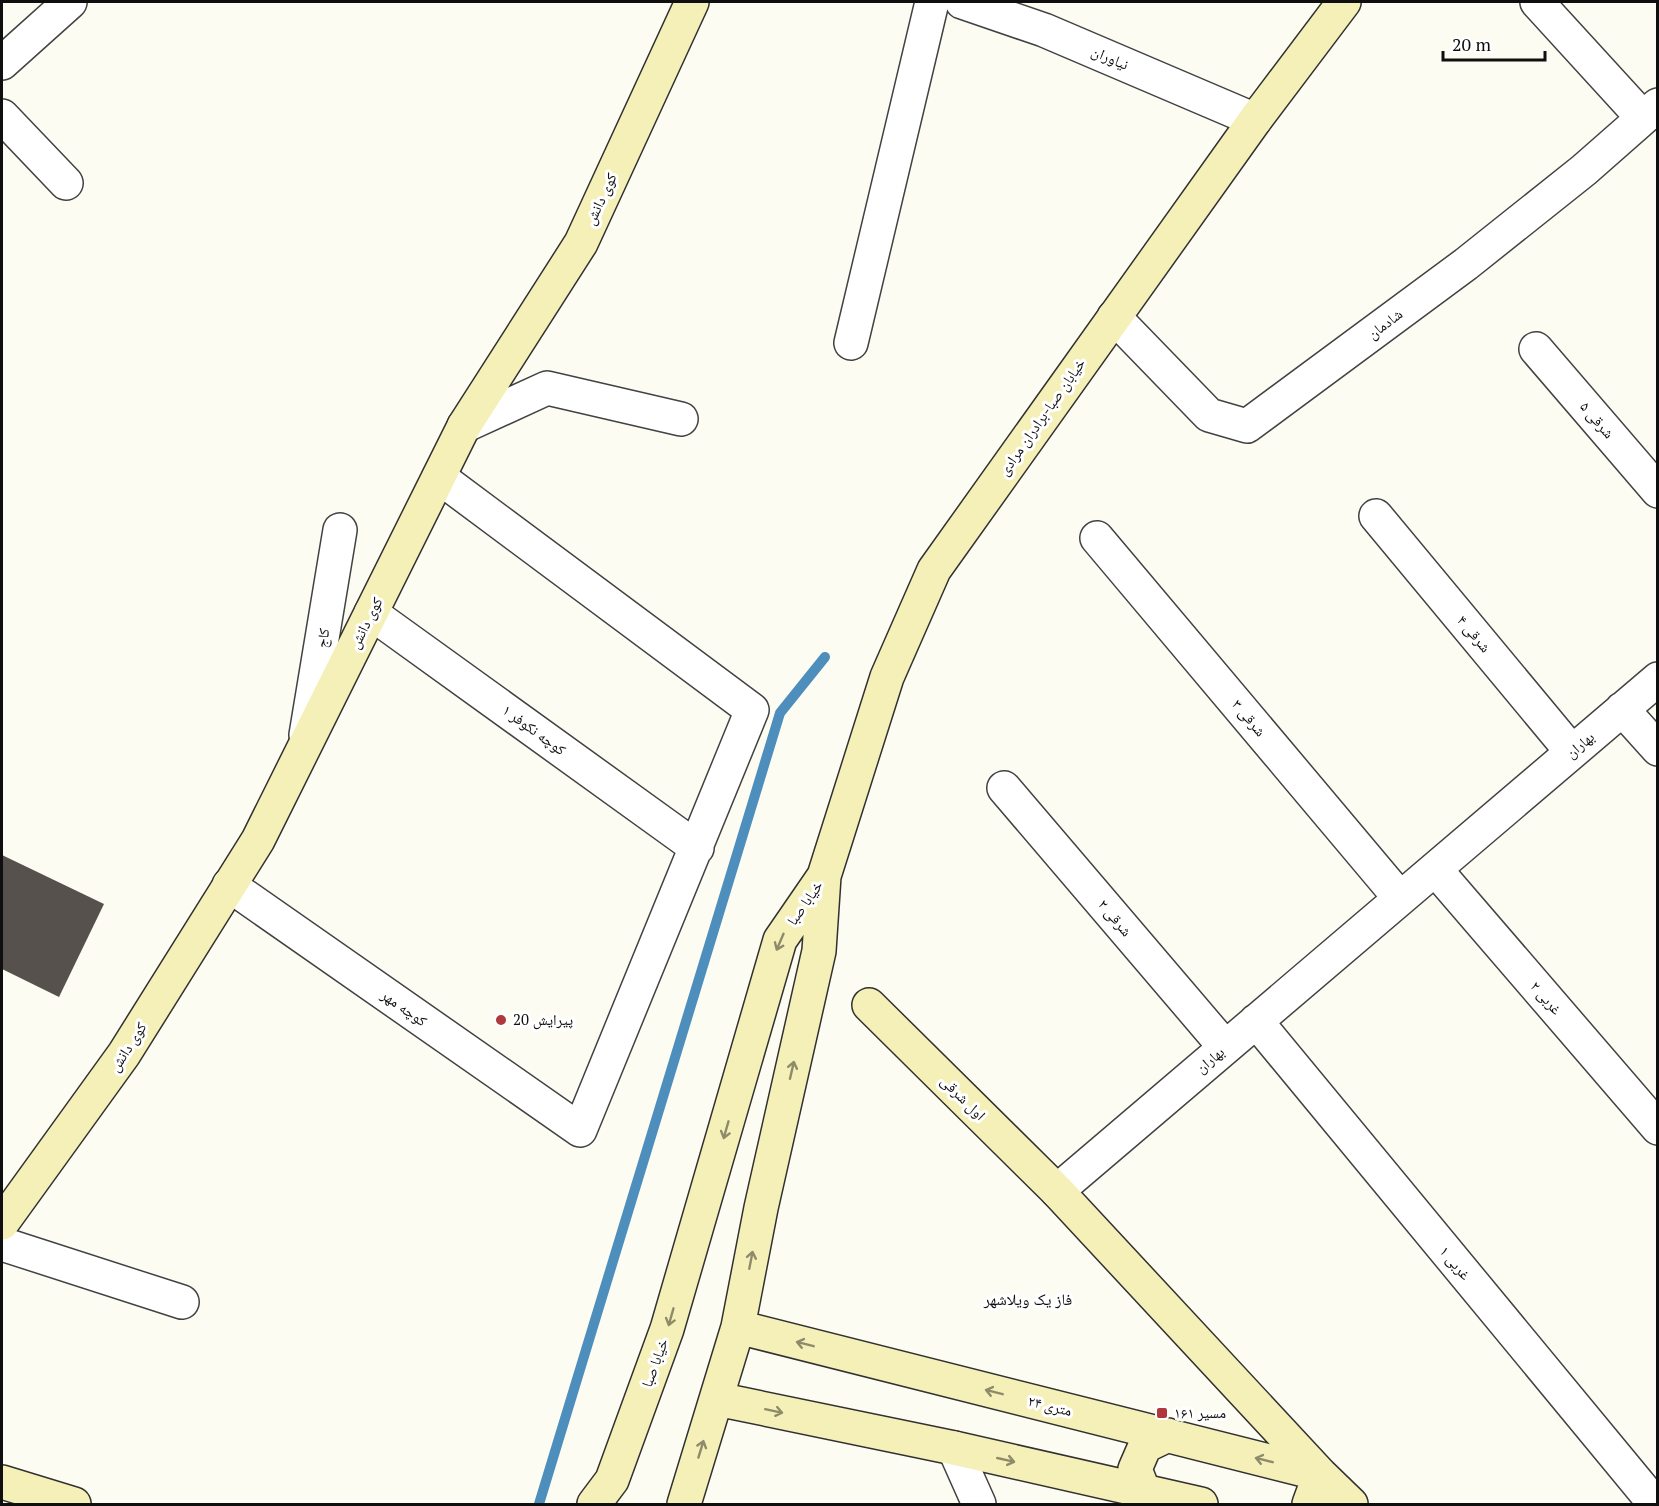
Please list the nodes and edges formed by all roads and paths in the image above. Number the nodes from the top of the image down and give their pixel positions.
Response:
1 (70, 2) edge
2 (692, 2) edge
3 (932, 2) edge
4 (962, 2) edge
5 (1344, 2) edge
6 (1537, 2) edge
7 (2, 63) edge
8 (1650, 112) edge
9 (2, 116) edge
10 (1255, 120) junction
11 (66, 183) dead end
12 (1114, 317) junction
13 (851, 343) dead end
14 (1536, 349) dead end
15 (681, 419) dead end
16 (464, 426) junction
17 (439, 477) junction
18 (1658, 491) edge
19 (1376, 516) dead end
20 (340, 530) dead end
21 (1097, 538) dead end
22 (371, 613) junction
23 (1658, 678) edge
24 (1622, 709) junction
25 (305, 745) junction
26 (1658, 749) edge
27 (1572, 752) junction
28 (1004, 788) dead end
29 (697, 848) junction
30 (1435, 869) junction
31 (824, 876) junction
32 (229, 885) junction
33 (1400, 898) junction
34 (869, 1005) dead end
35 (1256, 1022) junction
36 (1225, 1047) junction
37 (1658, 1128) edge
38 (1057, 1191) junction
39 (2, 1224) edge
40 (2, 1244) edge
41 (182, 1302) dead end
42 (738, 1327) junction
43 (717, 1399) junction
44 (1168, 1435) junction
45 (954, 1448) junction
46 (1320, 1474) junction
47 (2, 1482) edge
48 (1144, 1492) junction
49 (74, 1504) edge
50 (594, 1504) edge
51 (684, 1504) edge
52 (979, 1504) edge
53 (1196, 1504) edge
54 (1308, 1504) edge
55 (1351, 1504) edge
56 (1655, 1504) edge

1 - 7 street
2 - 16 street, کوی دانش
3 - 13 street
4 - 10 street, نیاوران
5 - 10 street, خیابان صبا-برادران مرادی
6 - 8 street
8 - 12 street, شادمان
9 - 11 street
10 - 12 street, خیابان صبا-برادران مرادی
12 - 31 street, خیابان صبا-برادران مرادی
14 - 18 street, ۵ شرقی
15 - 16 street
16 - 17 street, کوی دانش
17 - 22 street, کوی دانش
17 - 29 street
19 - 27 street, ۴ شرقی
20 - 25 street, کاج
21 - 33 street, ۳ شرقی
22 - 25 street, کوی دانش
22 - 29 street, کوچه نکوفر ۱
23 - 24 street, بهاران
24 - 26 street
24 - 27 street, بهاران
25 - 32 street, کوی دانش
27 - 30 street, بهاران
28 - 36 street, ۲ شرقی
29 - 32 street, کوچه مهر
30 - 33 street, بهاران
30 - 37 street, ۲ غربی
42 -> 31 street, خیابا صبا
31 -> 50 street, خیابا صبا
32 - 39 street, کوی دانش
33 - 35 street, بهاران
34 - 38 street, اول شرقی
35 - 36 street, بهاران
35 - 56 street, ۱ غربی
36 - 38 street, بهاران
38 - 46 street
40 - 41 street
42 - 43 street, خیابا صبا
44 -> 42 street, ۲۴ متری
43 -> 45 street
51 -> 43 street, خیابا صبا
46 -> 44 street, ۲۴ متری
44 - 48 street
45 -> 48 street
45 - 52 street
46 - 54 street
46 - 55 street, ۲۴ متری
47 - 49 street
48 - 53 street

